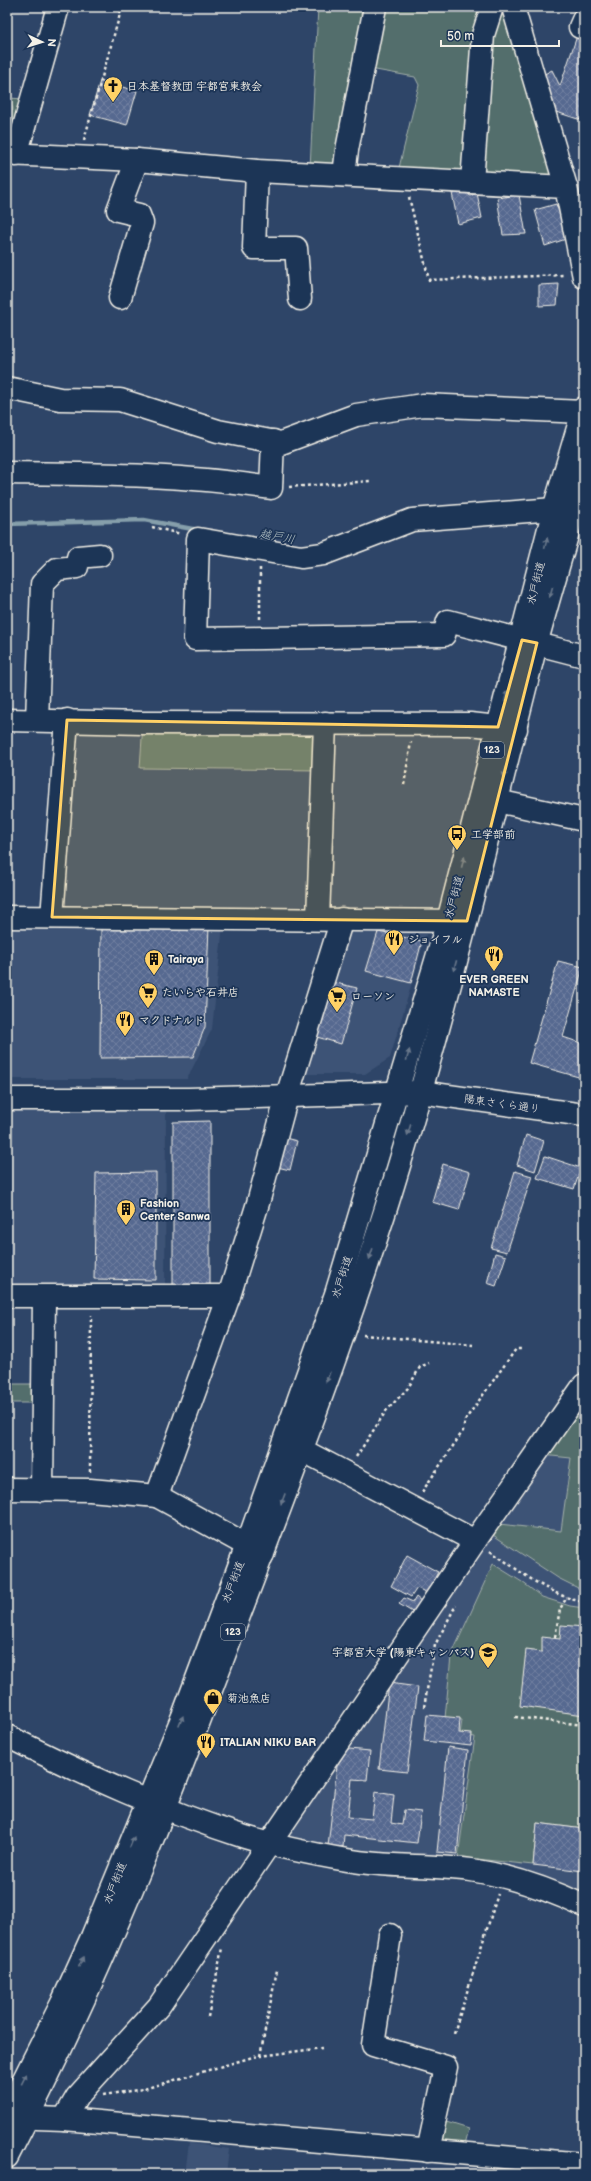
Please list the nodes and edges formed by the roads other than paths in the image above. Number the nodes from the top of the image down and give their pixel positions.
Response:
1 (58, 7) edge
2 (375, 7) edge
3 (492, 7) edge
4 (512, 7) edge
5 (11, 154) edge
6 (137, 160) junction
7 (257, 171) junction
8 (344, 175) junction
9 (472, 182) junction
10 (566, 187) junction
11 (584, 276) edge
12 (120, 298) dead end
13 (300, 299) dead end
14 (7, 388) edge
15 (584, 411) edge
16 (273, 441) junction
17 (7, 473) edge
18 (580, 493) edge
19 (554, 509) junction
20 (100, 555) dead end
21 (529, 642) junction
22 (584, 656) edge
23 (7, 720) edge
24 (37, 720) junction
25 (67, 720) junction
26 (325, 723) junction
27 (507, 728) junction
28 (498, 801) junction
29 (584, 820) edge
30 (7, 917) edge
31 (52, 917) junction
32 (318, 919) junction
33 (342, 919) junction
34 (457, 921) junction
35 (397, 1092) junction
36 (420, 1092) junction
37 (287, 1096) junction
38 (7, 1099) edge
39 (584, 1115) edge
40 (7, 1296) edge
41 (229, 1296) junction
42 (44, 1297) junction
43 (584, 1385) edge
44 (293, 1447) junction
45 (7, 1490) edge
46 (42, 1490) junction
47 (157, 1496) junction
48 (255, 1549) junction
49 (483, 1549) junction
50 (7, 1736) edge
51 (157, 1806) junction
52 (268, 1843) junction
53 (584, 1906) edge
54 (390, 1935) dead end
55 (14, 2116) edge
56 (64, 2119) junction
57 (428, 2151) junction
58 (8, 2152) edge
59 (584, 2164) edge

1 - 5 main road
2 - 8 main road
3 - 9 main road
4 - 10 main road
5 - 6 main road
6 - 7 main road
6 - 12 main road
7 - 8 main road
7 - 13 main road
8 - 9 main road
9 - 10 main road
10 - 11 main road
14 - 16 main road
15 - 16 main road
15 - 19 main road, 水戸街道 / 123
16 - 17 main road
18 - 19 main road
18 -> 21 main road, 水戸街道 / 123
21 -> 19 main road, 水戸街道 / 123
19 - 21 main road
20 - 24 main road
21 - 22 main road
21 - 27 main road, 水戸街道 / 123
23 - 24 main road
24 - 25 main road
25 - 26 main road
25 - 31 main road
26 - 27 main road
26 - 32 main road
27 -> 28 main road, 水戸街道 / 123
34 -> 27 main road, 水戸街道 / 123
28 - 29 main road
28 - 34 main road, 水戸街道 / 123
30 - 31 main road
31 - 32 main road
32 - 33 main road
33 - 34 main road
33 - 37 main road
35 -> 34 main road, 水戸街道 / 123
34 -> 36 main road, 水戸街道 / 123
35 - 36 main road, 陽東さくら通り
35 - 37 main road, 陽東さくら通り
35 - 44 main road, 水戸街道 / 123
36 - 39 main road, 陽東さくら通り
36 -> 44 main road, 水戸街道 / 123
37 - 38 main road, 陽東さくら通り
37 - 41 main road
40 - 42 main road
41 - 42 main road
41 - 47 main road
42 - 46 main road
43 - 49 main road
44 - 48 main road, 水戸街道 / 123
44 - 49 main road
45 - 46 main road
46 - 47 main road
47 - 48 main road
48 - 51 main road, 水戸街道 / 123
49 - 52 main road
50 - 51 main road
51 - 52 main road
51 - 55 main road, 水戸街道 / 123
52 - 53 main road
52 - 56 main road
54 - 57 main road
55 - 56 main road
55 - 58 main road, 水戸街道 / 123
56 - 57 main road
57 - 59 main road

